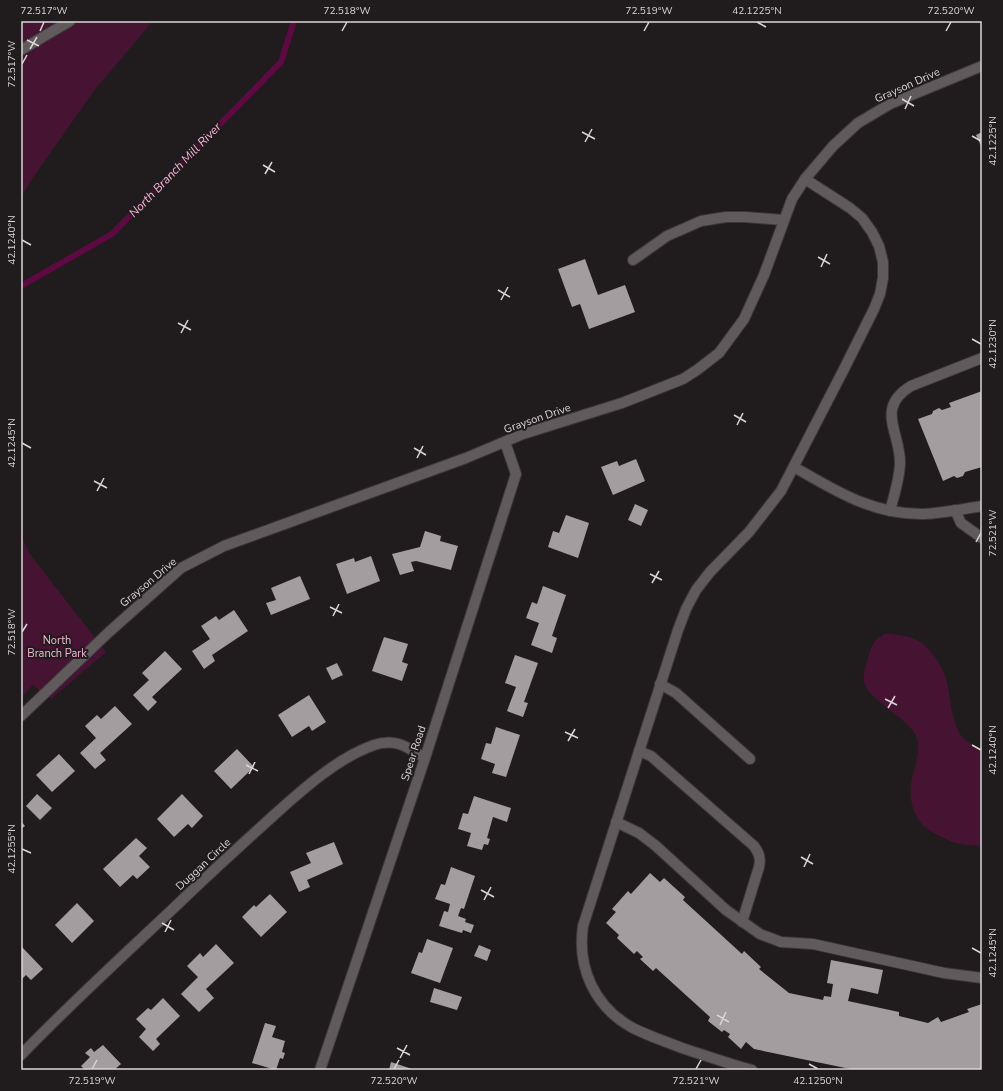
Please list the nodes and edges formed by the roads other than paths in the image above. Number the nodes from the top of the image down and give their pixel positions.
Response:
1 (70, 21) edge
2 (21, 50) edge
3 (982, 66) edge
4 (805, 178) junction
5 (783, 220) junction
6 (633, 260) dead end
7 (982, 358) edge
8 (505, 442) junction
9 (794, 467) junction
10 (982, 506) edge
11 (955, 510) junction
12 (890, 511) junction
13 (982, 538) edge
14 (660, 684) junction
15 (21, 716) edge
16 (639, 751) junction
17 (425, 758) junction
18 (750, 759) dead end
19 (616, 822) junction
20 (742, 922) junction
21 (982, 978) edge
22 (21, 1055) edge
23 (320, 1070) edge
24 (752, 1070) edge

1 - 2 street
3 - 4 street, Grayson Drive
4 - 5 street, Grayson Drive
4 - 9 street
5 - 6 street
5 - 8 street, Grayson Drive
7 - 12 street
8 - 15 street, Grayson Drive
8 - 17 street, Spear Road
9 - 12 street
9 - 14 street
10 - 11 street
11 - 12 street
11 - 13 street
14 - 16 street
14 - 18 street
16 - 19 street
16 - 20 street
17 - 22 street, Duggan Circle
17 - 23 street, Spear Road
19 - 20 street
19 - 24 street
20 - 21 street

